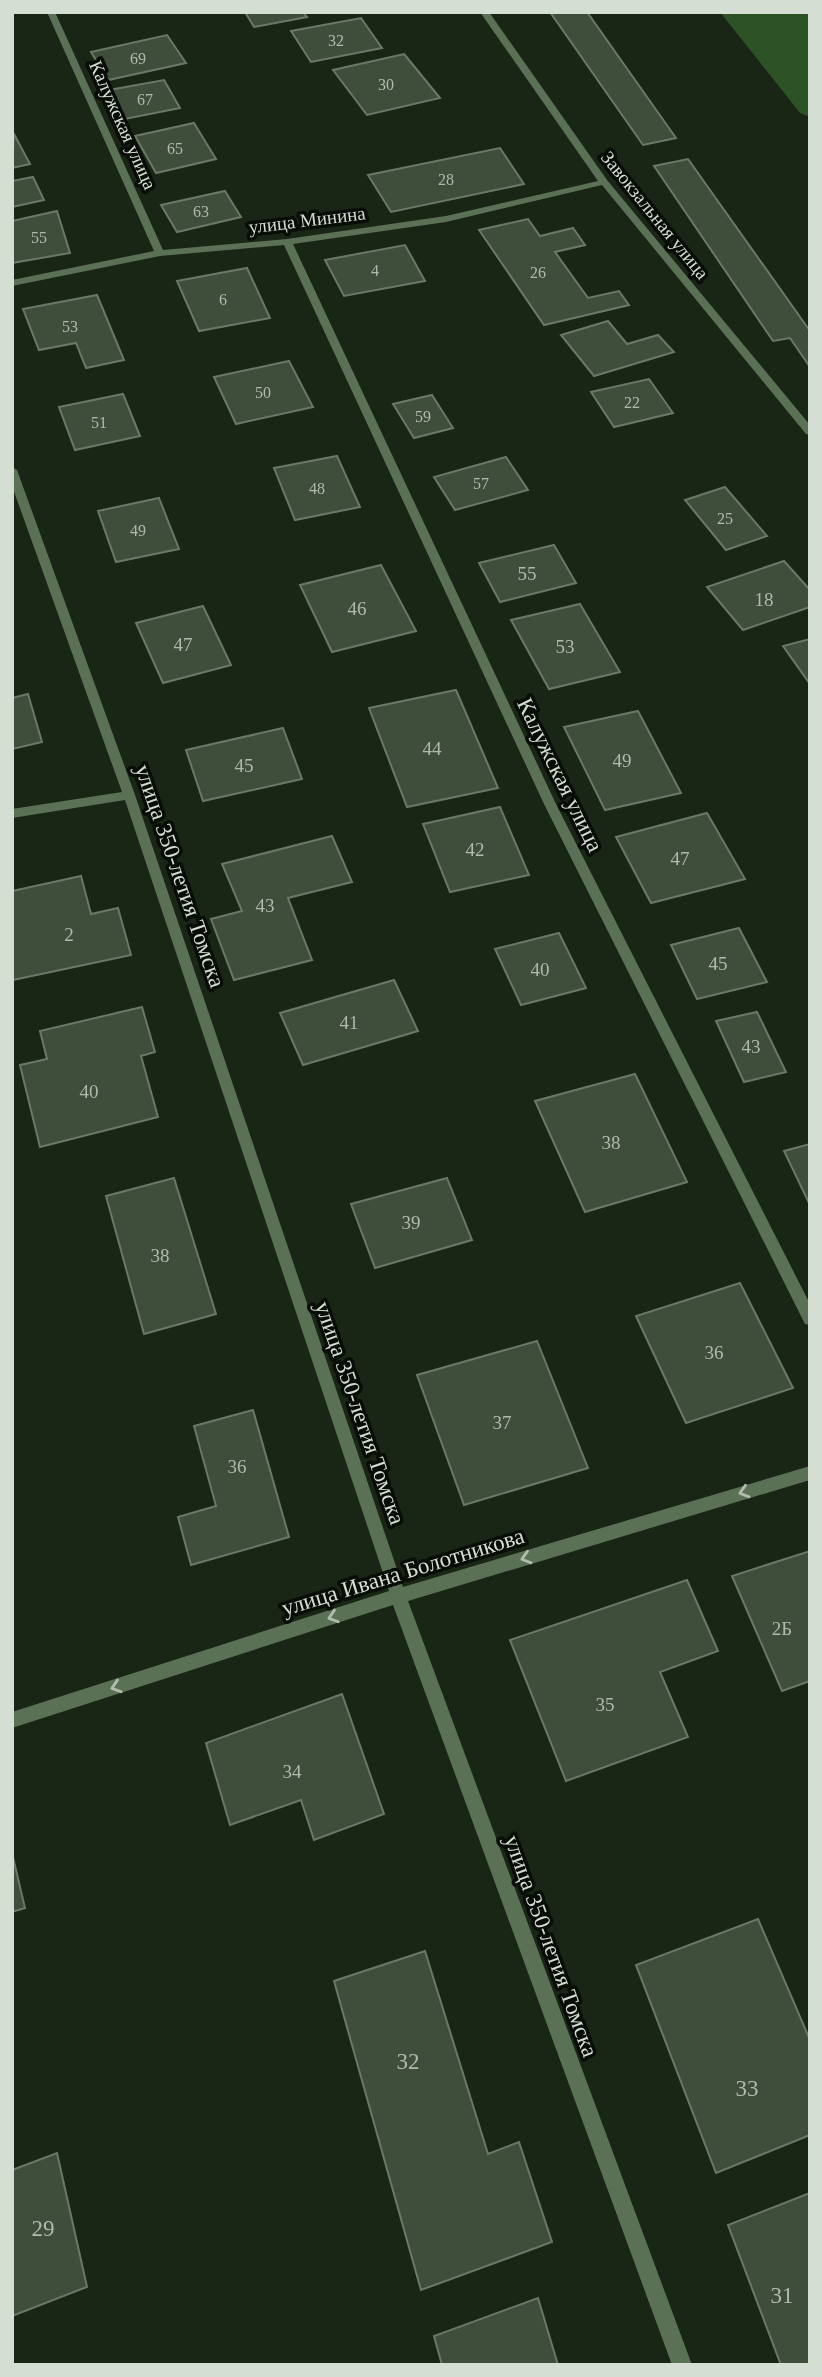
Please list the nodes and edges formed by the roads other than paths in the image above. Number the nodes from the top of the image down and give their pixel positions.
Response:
1 (51, 12) edge
2 (484, 12) edge
3 (604, 182) junction
4 (287, 242) junction
5 (160, 253) junction
6 (12, 283) edge
7 (810, 432) edge
8 (12, 470) edge
9 (129, 795) junction
10 (12, 814) edge
11 (810, 1320) edge
12 (810, 1473) edge
13 (397, 1596) junction
14 (12, 1720) edge
15 (682, 2365) edge

1 - 5 street, Калужская улица
2 - 3 street, Завокзальная улица
3 - 4 street, улица Минина
3 - 7 street, Завокзальная улица
4 - 5 street, улица Минина
4 - 11 street, Калужская улица
5 - 6 street, улица Минина
8 - 9 street, улица 350-летия Томска
9 - 10 street
9 - 13 street, улица 350-летия Томска
12 -> 13 street, улица Ивана Болотникова
13 -> 14 street, улица Ивана Болотникова
13 - 15 street, улица 350-летия Томска

